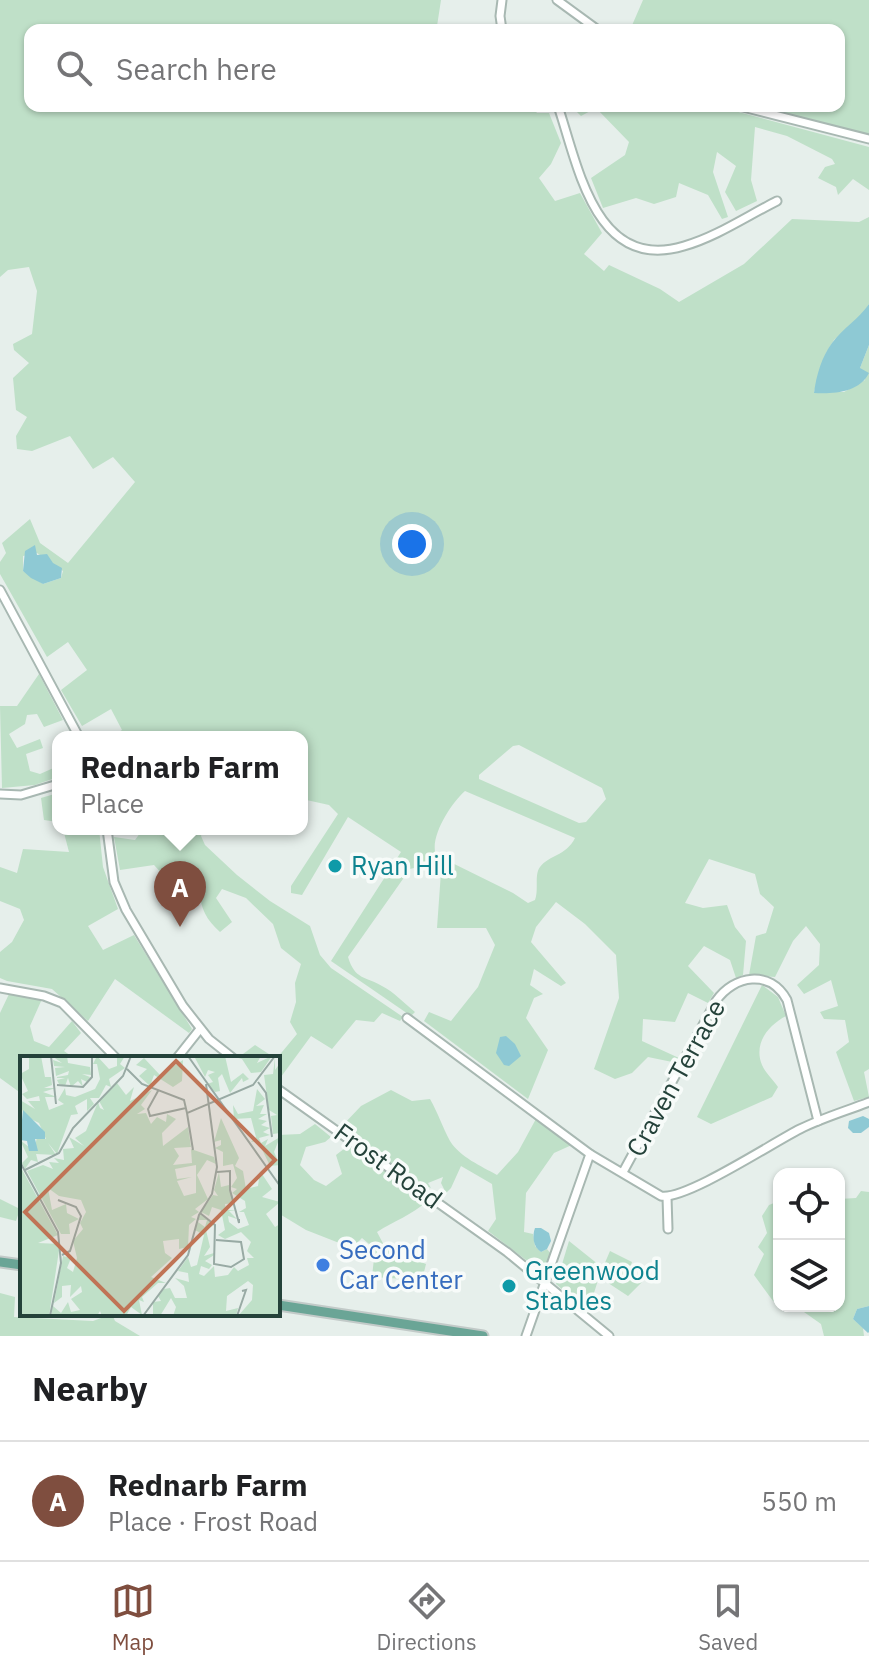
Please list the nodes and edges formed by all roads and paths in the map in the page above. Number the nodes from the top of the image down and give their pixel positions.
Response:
1 (502, 0) edge
2 (557, 0) edge
3 (501, 24) edge
4 (590, 24) edge
5 (560, 112) edge
6 (763, 112) edge
7 (869, 139) edge
8 (777, 201) dead end
9 (0, 590) edge
10 (76, 731) edge
11 (52, 786) edge
12 (0, 794) edge
13 (108, 835) edge
14 (0, 988) edge
15 (407, 1018) dead end
16 (200, 1029) junction
17 (114, 1056) edge
18 (179, 1056) edge
19 (231, 1056) edge
20 (280, 1090) edge
21 (869, 1102) edge
22 (818, 1121) junction
23 (590, 1154) junction
24 (623, 1172) junction
25 (667, 1197) junction
26 (668, 1229) dead end
27 (0, 1262) edge
28 (20, 1265) edge
29 (546, 1284) junction
30 (280, 1305) edge
31 (483, 1336) edge
32 (526, 1336) edge
33 (609, 1336) edge

1 - 3 street
2 - 4 street
5 - 8 street
6 - 7 street
9 - 10 street
11 - 12 street
13 - 16 street
14 - 17 street
15 - 23 street
16 - 18 street
16 - 19 street
20 - 29 street, Frost Road
21 - 22 street
22 - 24 street, Craven Terrace
22 - 25 street
23 - 24 street
23 - 29 street
24 - 25 street
25 - 26 street
27 - 28 main road
29 - 32 street
29 - 33 street, Frost Road
30 - 31 main road

